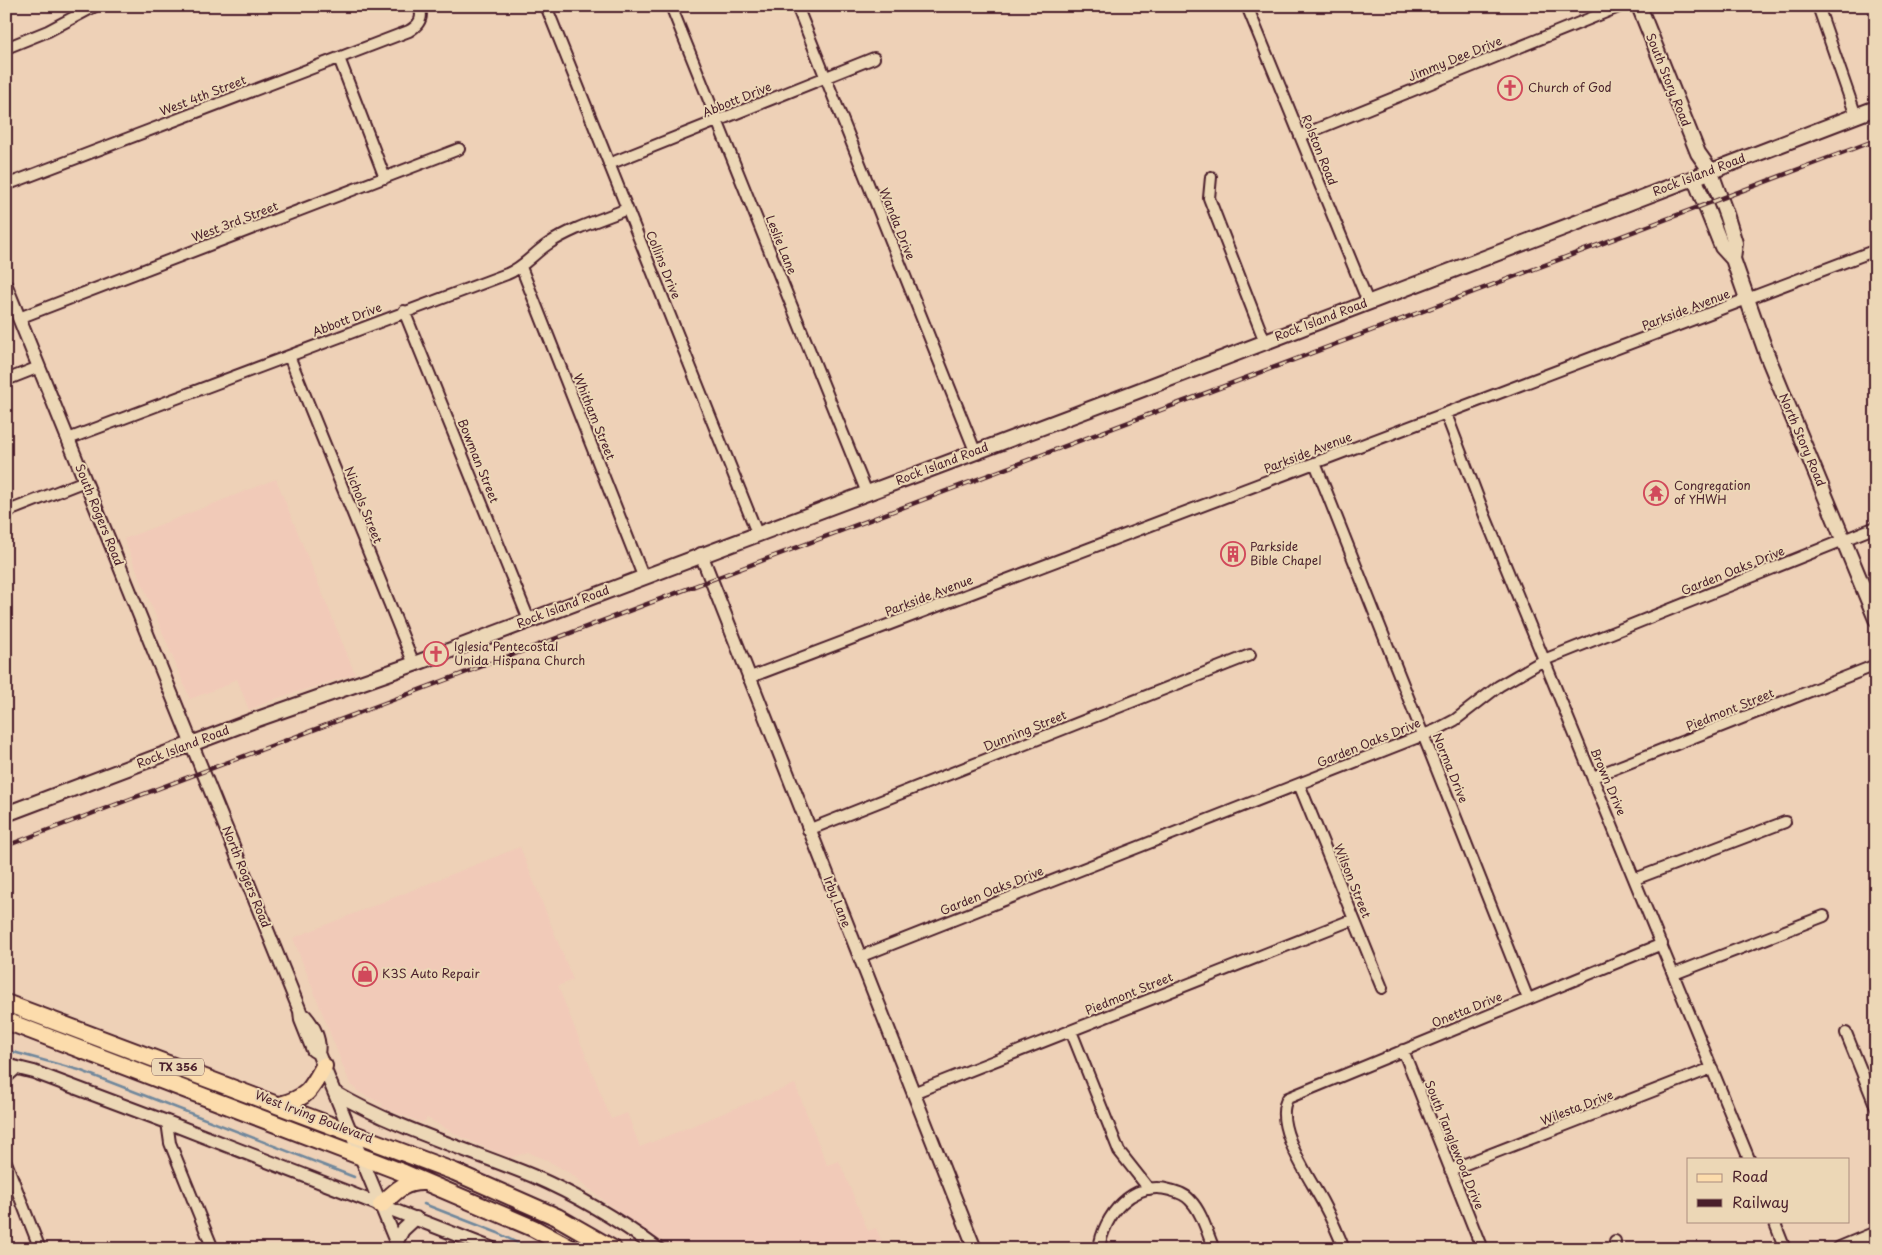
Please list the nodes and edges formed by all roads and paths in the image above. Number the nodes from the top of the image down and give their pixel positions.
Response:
1 (94, 6) edge
2 (419, 6) edge
3 (546, 6) edge
4 (671, 6) edge
5 (797, 6) edge
6 (1247, 6) edge
7 (1621, 6) edge
8 (1639, 6) edge
9 (1818, 6) edge
10 (6, 48) edge
11 (339, 58) junction
12 (874, 58) dead end
13 (825, 78) junction
14 (1876, 108) edge
15 (1856, 116) junction
16 (717, 121) junction
17 (1300, 136) junction
18 (460, 149) dead end
19 (1698, 153) junction
20 (609, 164) junction
21 (1710, 170) junction
22 (1210, 177) dead end
23 (1694, 177) junction
24 (385, 178) junction
25 (6, 184) edge
26 (627, 209) junction
27 (1876, 250) edge
28 (1732, 259) junction
29 (521, 267) junction
30 (6, 286) edge
31 (1746, 300) junction
32 (1368, 302) junction
33 (404, 312) junction
34 (19, 318) junction
35 (1265, 342) junction
36 (289, 356) junction
37 (39, 367) junction
38 (6, 380) edge
39 (1446, 414) junction
40 (68, 439) junction
41 (975, 451) junction
42 (1314, 464) junction
43 (85, 481) junction
44 (867, 493) junction
45 (6, 512) edge
46 (1876, 527) edge
47 (757, 533) junction
48 (1844, 540) junction
49 (701, 554) junction
50 (643, 576) junction
51 (1876, 619) edge
52 (529, 620) junction
53 (1250, 655) dead end
54 (1544, 660) junction
55 (414, 664) junction
56 (1876, 665) edge
57 (748, 678) junction
58 (1423, 735) junction
59 (191, 744) junction
60 (1593, 777) junction
61 (1299, 784) junction
62 (6, 814) edge
63 (1785, 822) dead end
64 (808, 830) junction
65 (1635, 879) junction
66 (1824, 916) dead end
67 (1354, 919) junction
68 (1662, 944) junction
69 (859, 957) junction
70 (1674, 974) junction
71 (1382, 988) dead end
72 (1528, 999) junction
73 (6, 1003) edge
74 (6, 1021) edge
75 (1071, 1030) junction
76 (1846, 1033) dead end
77 (1403, 1050) junction
78 (321, 1059) junction
79 (12, 1066) edge
80 (1712, 1068) junction
81 (6, 1078) edge
82 (334, 1092) junction
83 (913, 1093) junction
84 (280, 1105) junction
85 (1876, 1107) edge
86 (167, 1122) junction
87 (350, 1130) junction
88 (361, 1156) junction
89 (1749, 1158) edge
90 (6, 1162) edge
91 (1450, 1170) junction
92 (422, 1182) junction
93 (1150, 1189) junction
94 (382, 1205) junction
95 (416, 1218) junction
96 (1774, 1222) edge
97 (1876, 1234) edge
98 (397, 1246) edge
99 (40, 1249) edge
100 (213, 1249) edge
101 (493, 1249) edge
102 (572, 1249) edge
103 (613, 1249) edge
104 (658, 1249) edge
105 (975, 1249) edge
106 (1099, 1249) edge
107 (1214, 1249) edge
108 (1344, 1249) edge
109 (1482, 1249) edge
110 (1785, 1249) edge
111 (1840, 1249) edge

1 - 10 street
2 - 11 street, West 4th Street
3 - 20 street, Collins Drive
4 - 16 street, Leslie Lane
5 - 13 street, Wanda Drive
6 - 17 street, Rolston Road
7 - 17 street, Jimmy Dee Drive
8 - 19 main road, South Story Road
9 - 15 street
11 - 24 street
11 - 25 street, West 4th Street
12 - 13 street, Abbott Drive
13 - 16 street, Abbott Drive
13 - 41 street, Wanda Drive
14 - 15 main road, Rock Island Road
15 - 21 main road, Rock Island Road
16 - 20 street, Abbott Drive
16 - 44 street, Leslie Lane
17 - 32 street, Rolston Road
18 - 24 street, West 3rd Street
19 - 21 main road, South Story Road
19 - 23 main road
20 - 26 street, Collins Drive
21 - 23 main road, Rock Island Road
21 - 28 main road, North Story Road
22 - 35 street
23 - 28 main road, North Story Road
23 - 32 main road, Rock Island Road
24 - 34 street, West 3rd Street
26 - 29 street, Abbott Drive
26 - 47 street, Collins Drive
27 - 31 street, Parkside Avenue
28 - 31 main road, North Story Road
29 - 33 street, Abbott Drive
29 - 50 street, Whitham Street
30 - 34 street, South Rogers Road
31 - 39 street, Parkside Avenue
31 - 48 main road, North Story Road
32 - 35 main road, Rock Island Road
33 - 36 street, Abbott Drive
33 - 52 street, Bowman Street
34 - 37 street, South Rogers Road
35 - 41 main road, Rock Island Road
36 - 40 street, Abbott Drive
36 - 55 street, Nichols Street
37 - 38 street
37 - 40 street, South Rogers Road
39 - 42 street, Parkside Avenue
39 - 54 street, Brown Drive
40 - 43 street, South Rogers Road
41 - 44 main road, Rock Island Road
42 - 57 street, Parkside Avenue
42 - 58 street, Norma Drive
43 - 45 street
43 - 59 street, South Rogers Road
44 - 47 main road, Rock Island Road
46 - 48 street, Garden Oaks Drive
47 - 49 main road, Rock Island Road
48 - 51 main road, North Story Road
48 - 54 street, Garden Oaks Drive
49 - 50 main road, Rock Island Road
49 - 57 street, Irby Lane
50 - 52 main road, Rock Island Road
52 - 55 main road, Rock Island Road
53 - 64 street, Dunning Street
54 - 58 street, Garden Oaks Drive
54 - 60 street, Brown Drive
55 - 59 main road, Rock Island Road
56 - 60 street, Piedmont Street
57 - 64 street, Irby Lane
58 - 61 street, Garden Oaks Drive
58 - 72 street, Norma Drive
59 - 62 main road, Rock Island Road
59 - 78 street, North Rogers Road
60 - 65 street, Brown Drive
61 - 67 street, Wilson Street
61 - 69 street, Garden Oaks Drive
63 - 65 street
64 - 69 street, Irby Lane
65 - 68 street, Brown Drive
66 - 70 street
67 - 71 street, Wilson Street
67 - 75 street, Piedmont Street
68 - 70 street, Brown Drive
68 - 72 street, Onetta Drive
69 - 83 street, Irby Lane
70 - 80 street, Brown Drive
72 - 77 street, Onetta Drive
73 - 84 main road, West Irving Boulevard / TX 356
74 - 88 main road, West Irving Boulevard / TX 356
75 - 83 street, Piedmont Street
75 - 93 street
76 - 85 street
77 - 91 street, South Tanglewood Drive
77 - 108 street, Onetta Drive
78 - 82 street, North Rogers Road
78 - 84 main road
79 - 81 street
79 - 86 street
80 - 89 street, Brown Drive
80 - 91 street, Wilesta Drive
82 - 87 street, North Rogers Road
82 - 104 street, West Irving Boulevard
83 - 105 street, Irby Lane
84 - 87 main road, West Irving Boulevard / TX 356
86 - 94 street
86 - 100 street
87 - 88 street, North Rogers Road
87 - 103 main road, West Irving Boulevard / TX 356
88 - 92 main road, West Irving Boulevard / TX 356
88 - 94 street, North Rogers Road
90 - 99 street
91 - 109 street, South Tanglewood Drive
92 - 94 main road
92 - 102 main road, West Irving Boulevard / TX 356
93 - 106 street
93 - 107 street
94 - 95 street
94 - 98 street, North Rogers Road
95 - 98 street
95 - 101 street
96 - 110 street
97 - 111 main road

